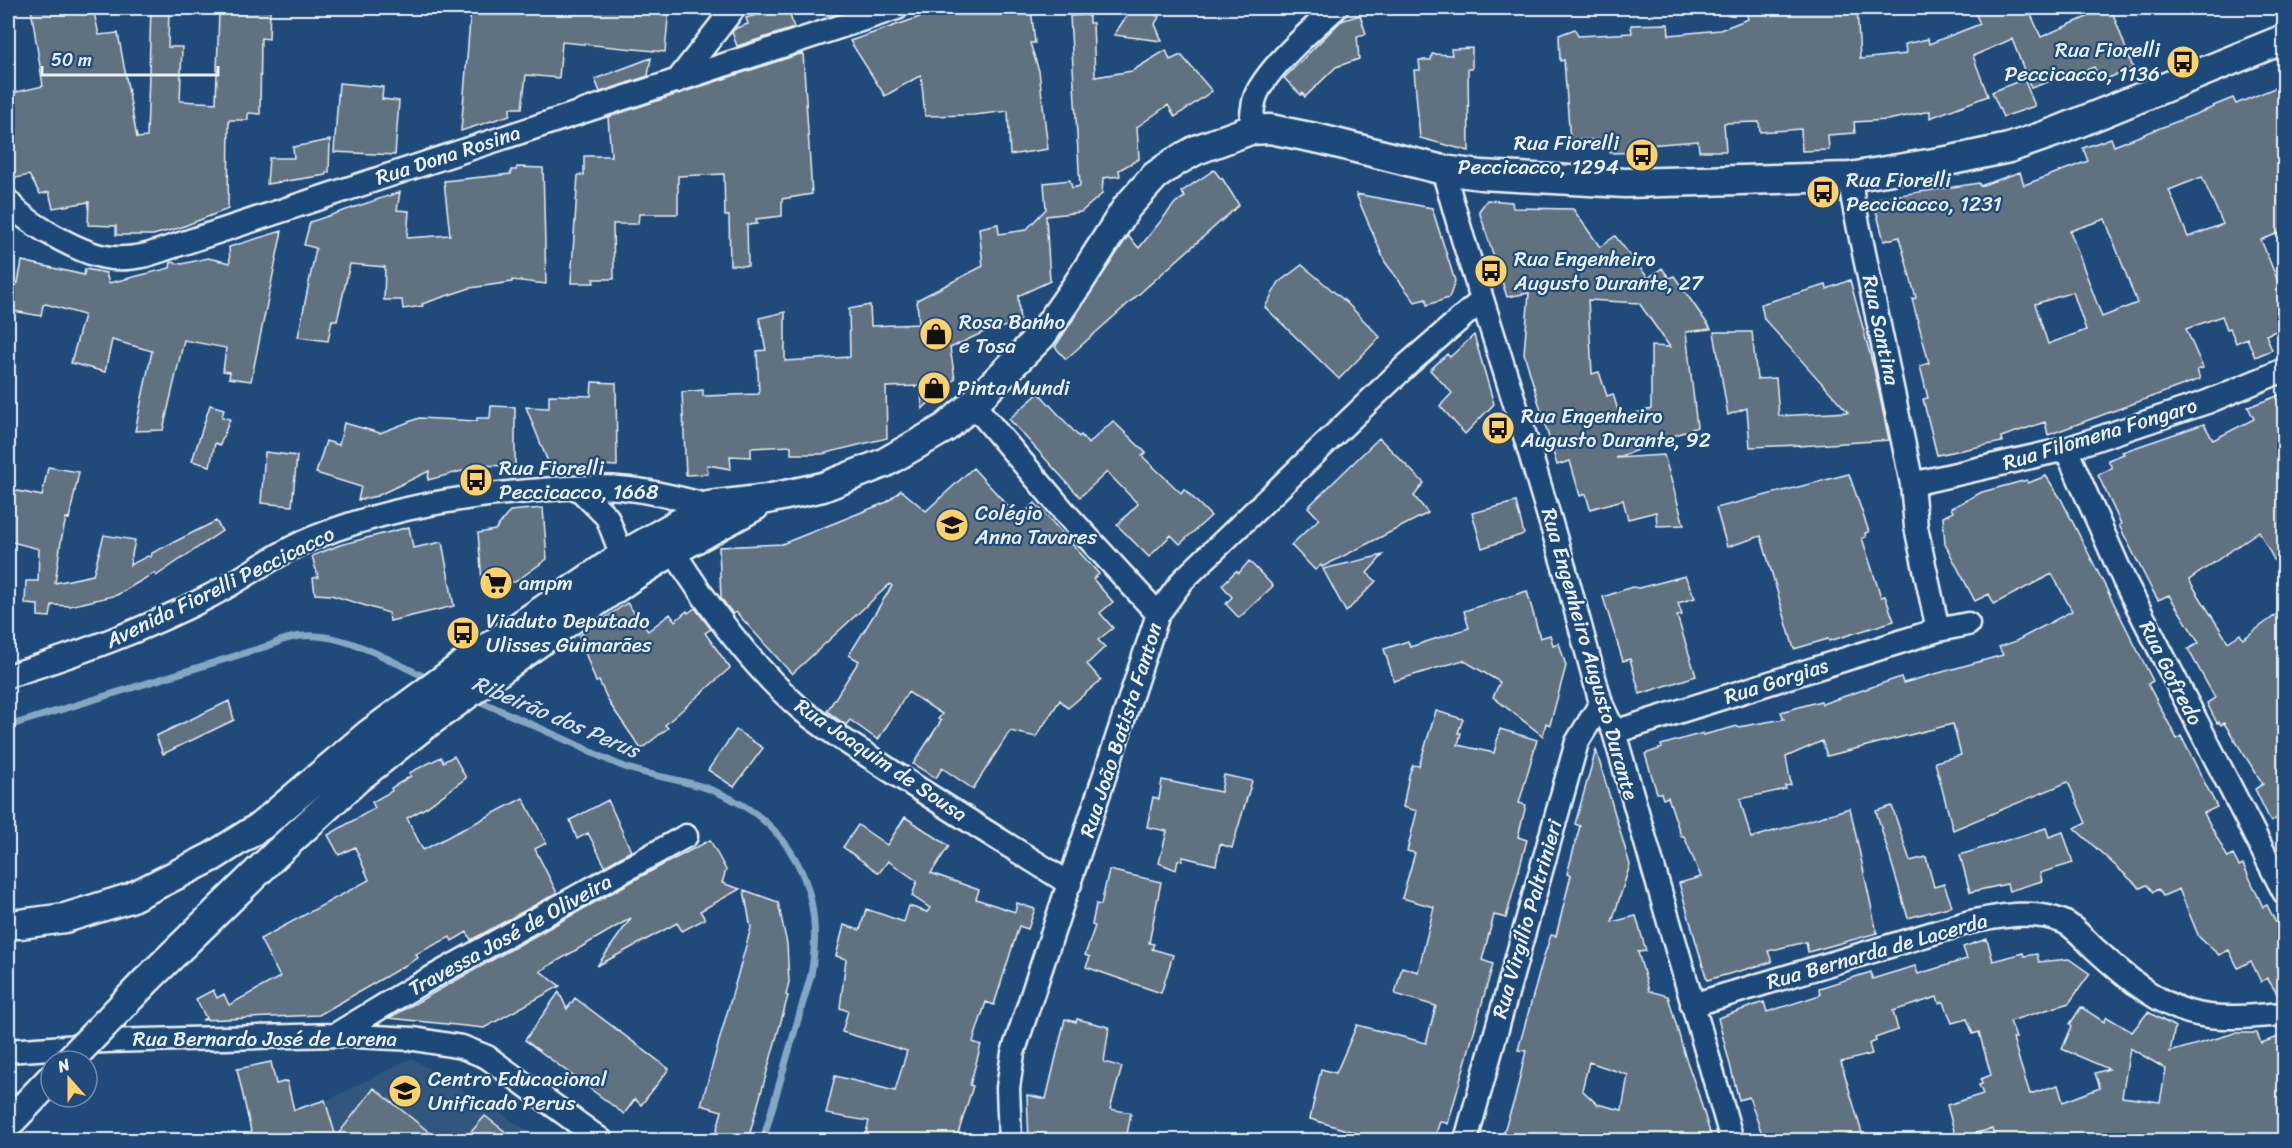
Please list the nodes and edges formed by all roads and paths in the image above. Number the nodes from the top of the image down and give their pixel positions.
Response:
1 (734, 8) edge
2 (897, 8) edge
3 (1336, 8) edge
4 (2284, 39) edge
5 (677, 81) junction
6 (1250, 130) junction
7 (1443, 170) junction
8 (1850, 177) junction
9 (9, 205) edge
10 (1482, 300) junction
11 (2284, 370) edge
12 (973, 404) junction
13 (2066, 449) junction
14 (1912, 484) junction
15 (578, 488) junction
16 (767, 499) junction
17 (709, 506) junction
18 (666, 543) junction
19 (622, 556) junction
20 (1158, 614) junction
21 (1968, 624) dead end
22 (1938, 630) junction
23 (8, 676) edge
24 (1600, 703) junction
25 (1614, 732) junction
26 (686, 836) dead end
27 (1070, 884) junction
28 (2284, 892) edge
29 (8, 924) edge
30 (1692, 1005) junction
31 (2284, 1014) edge
32 (335, 1035) junction
33 (39, 1049) edge
34 (44, 1049) edge
35 (78, 1049) edge
36 (81, 1049) edge
37 (99, 1051) edge
38 (8, 1052) edge
39 (39, 1092) edge
40 (8, 1124) edge
41 (601, 1140) edge
42 (1010, 1140) edge
43 (1466, 1140) edge
44 (1732, 1140) edge

1 - 5 street
2 - 5 street, Rua Dona Rosina
3 - 6 street
4 - 8 main road, Avenida Fiorelli Peccicacco
5 - 9 street, Rua Dona Rosina
6 - 7 main road, Avenida Fiorelli Peccicacco
6 - 12 main road, Avenida Fiorelli Peccicacco
7 - 8 main road, Avenida Fiorelli Peccicacco
7 - 10 street, Rua Engenheiro Augusto Durante
8 - 14 street, Rua Santina
10 - 20 street, Rua João Batista Fanton
10 - 24 street, Rua Engenheiro Augusto Durante
11 - 13 street, Rua Filomena Fongaro
12 - 16 main road, Avenida Fiorelli Peccicacco
12 - 20 street
13 - 14 street, Rua Filomena Fongaro
13 - 28 street, Rua Gofredo
14 - 22 street
15 - 17 street, Avenida Fiorelli Peccicacco
15 - 19 street
15 - 23 street, Avenida Fiorelli Peccicacco
16 - 17 main road, Avenida Fiorelli Peccicacco
16 - 18 main road, Avenida Fiorelli Peccicacco
17 - 18 main road, Avenida Fiorelli Peccicacco
18 - 19 main road
18 - 27 street, Rua Joaquim de Sousa
18 - 36 main road, bridge
19 - 29 main road
20 - 27 street, Rua João Batista Fanton
21 - 22 street, Rua Gorgias
22 - 25 street, Rua Gorgias
24 - 25 street, Rua Engenheiro Augusto Durante
24 - 43 street, Rua Virgílio Paltrinieri
25 - 30 street, Rua Engenheiro Augusto Durante
26 - 32 street, Travessa José de Oliveira
27 - 42 street, Rua João Batista Fanton
30 - 31 street, Rua Bernarda de Lacerda
30 - 44 street, Rua Engenheiro Augusto Durante
32 - 37 street, Rua Bernardo José de Lorena
32 - 41 street, Rua Bernardo José de Lorena
33 - 38 street, Rua Bernardo José de Lorena
34 - 35 street, Rua Bernardo José de Lorena
39 - 40 main road

